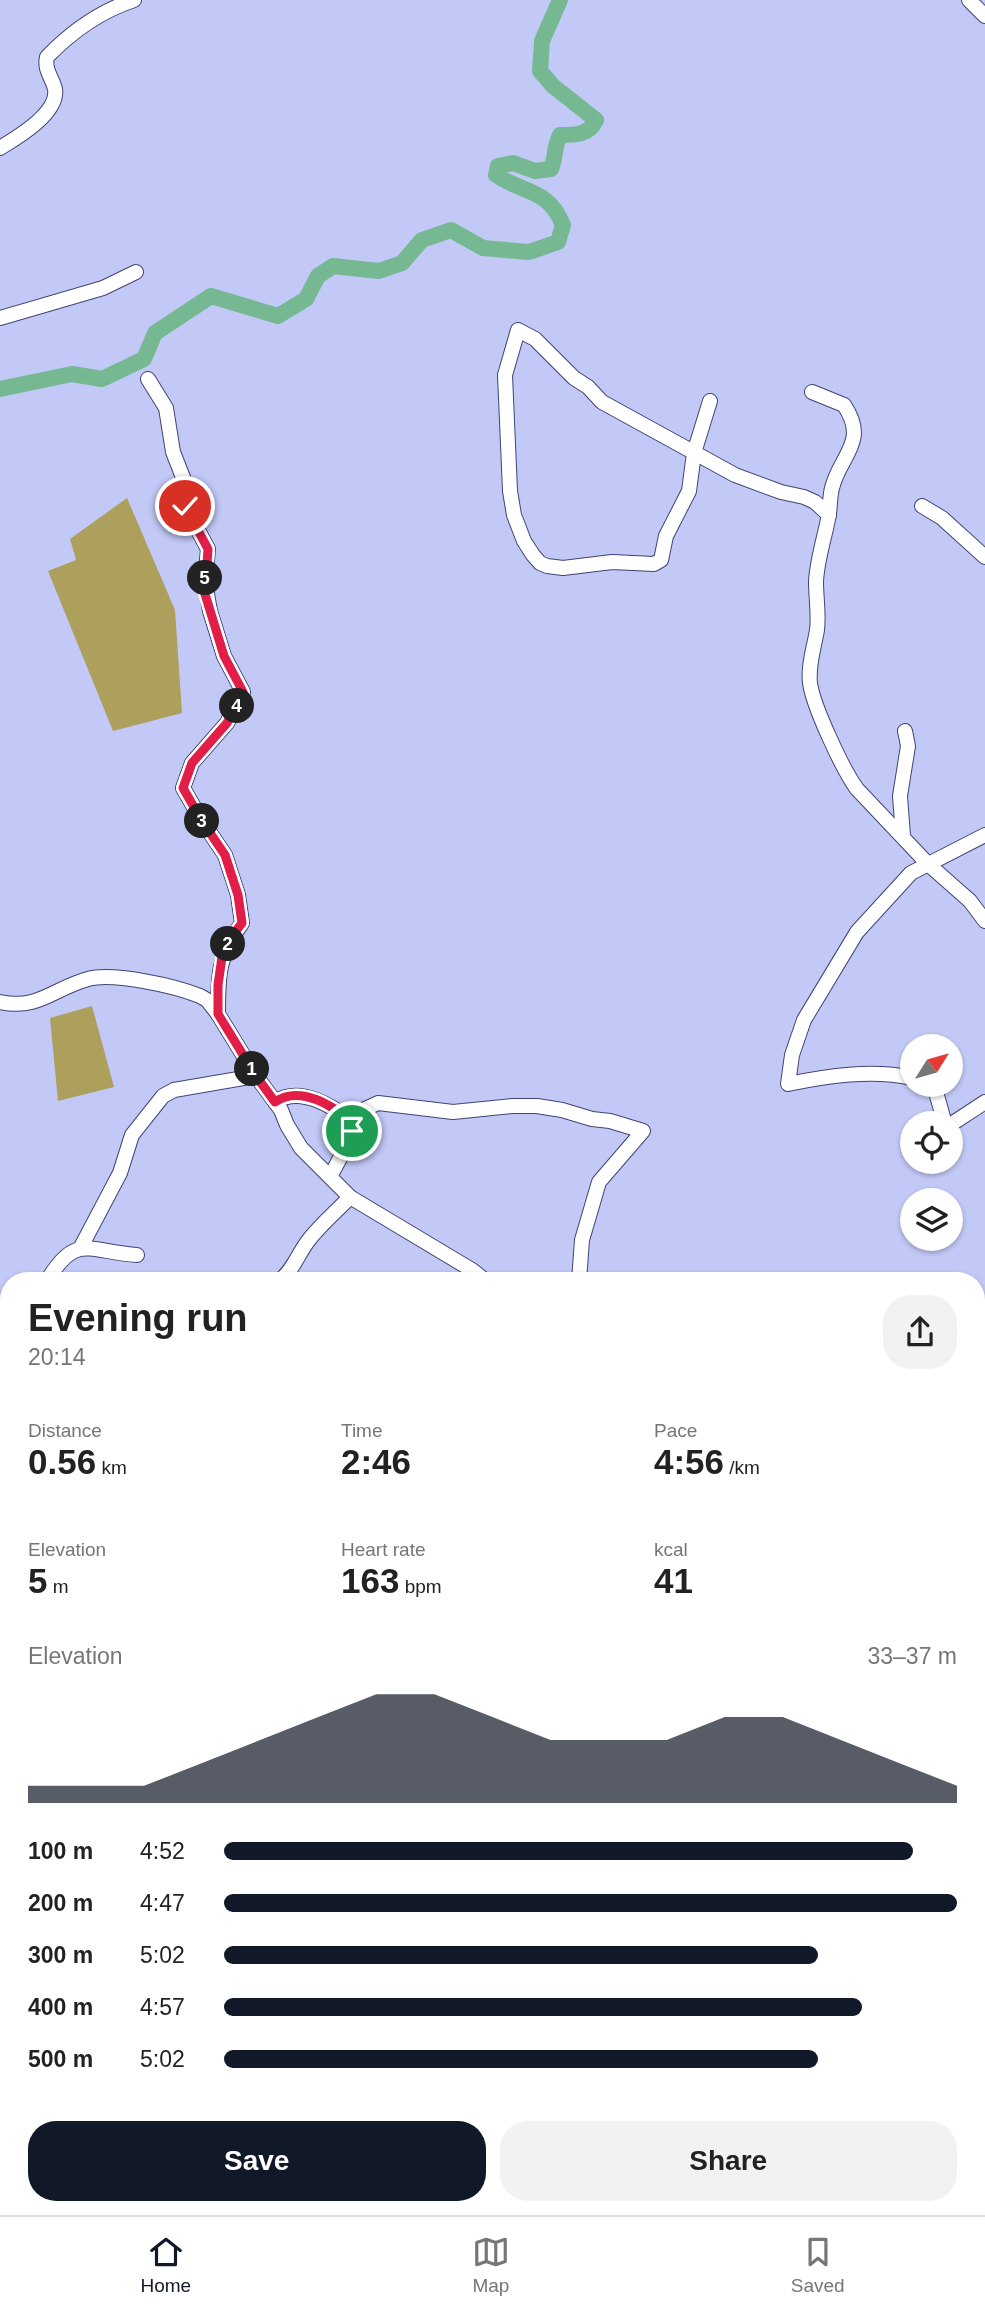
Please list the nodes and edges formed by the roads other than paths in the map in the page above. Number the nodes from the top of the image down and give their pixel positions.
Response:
1 (969, 0) edge
2 (134, 1) edge
3 (985, 16) edge
4 (0, 148) edge
5 (136, 272) dead end
6 (0, 318) edge
7 (148, 379) dead end
8 (812, 392) dead end
9 (710, 401) dead end
10 (694, 453) junction
11 (922, 506) dead end
12 (829, 515) junction
13 (985, 557) edge
14 (905, 731) dead end
15 (985, 835) edge
16 (902, 836) junction
17 (927, 863) junction
18 (985, 921) edge
19 (0, 1002) edge
20 (218, 1014) junction
21 (256, 1076) junction
22 (900, 1076) edge
23 (275, 1102) junction
24 (985, 1102) edge
25 (963, 1116) edge
26 (354, 1122) junction
27 (330, 1177) junction
28 (350, 1197) junction
29 (81, 1247) junction
30 (137, 1255) dead end
31 (53, 1272) edge
32 (289, 1272) edge
33 (475, 1272) edge
34 (580, 1272) edge

1 - 3 street
2 - 4 street
5 - 6 street
7 - 20 street
8 - 12 street
9 - 10 street
10 - 10 street
10 - 12 street
11 - 13 street
12 - 16 street
14 - 16 street
15 - 17 street
16 - 17 street
17 - 18 street
17 - 22 street
19 - 20 street
20 - 21 street
21 - 23 street
21 - 29 street
23 - 26 street
23 - 27 street
24 - 25 street
26 - 27 street
26 - 34 street
27 - 28 street
28 - 32 street
28 - 33 street
29 - 30 street
29 - 31 street

